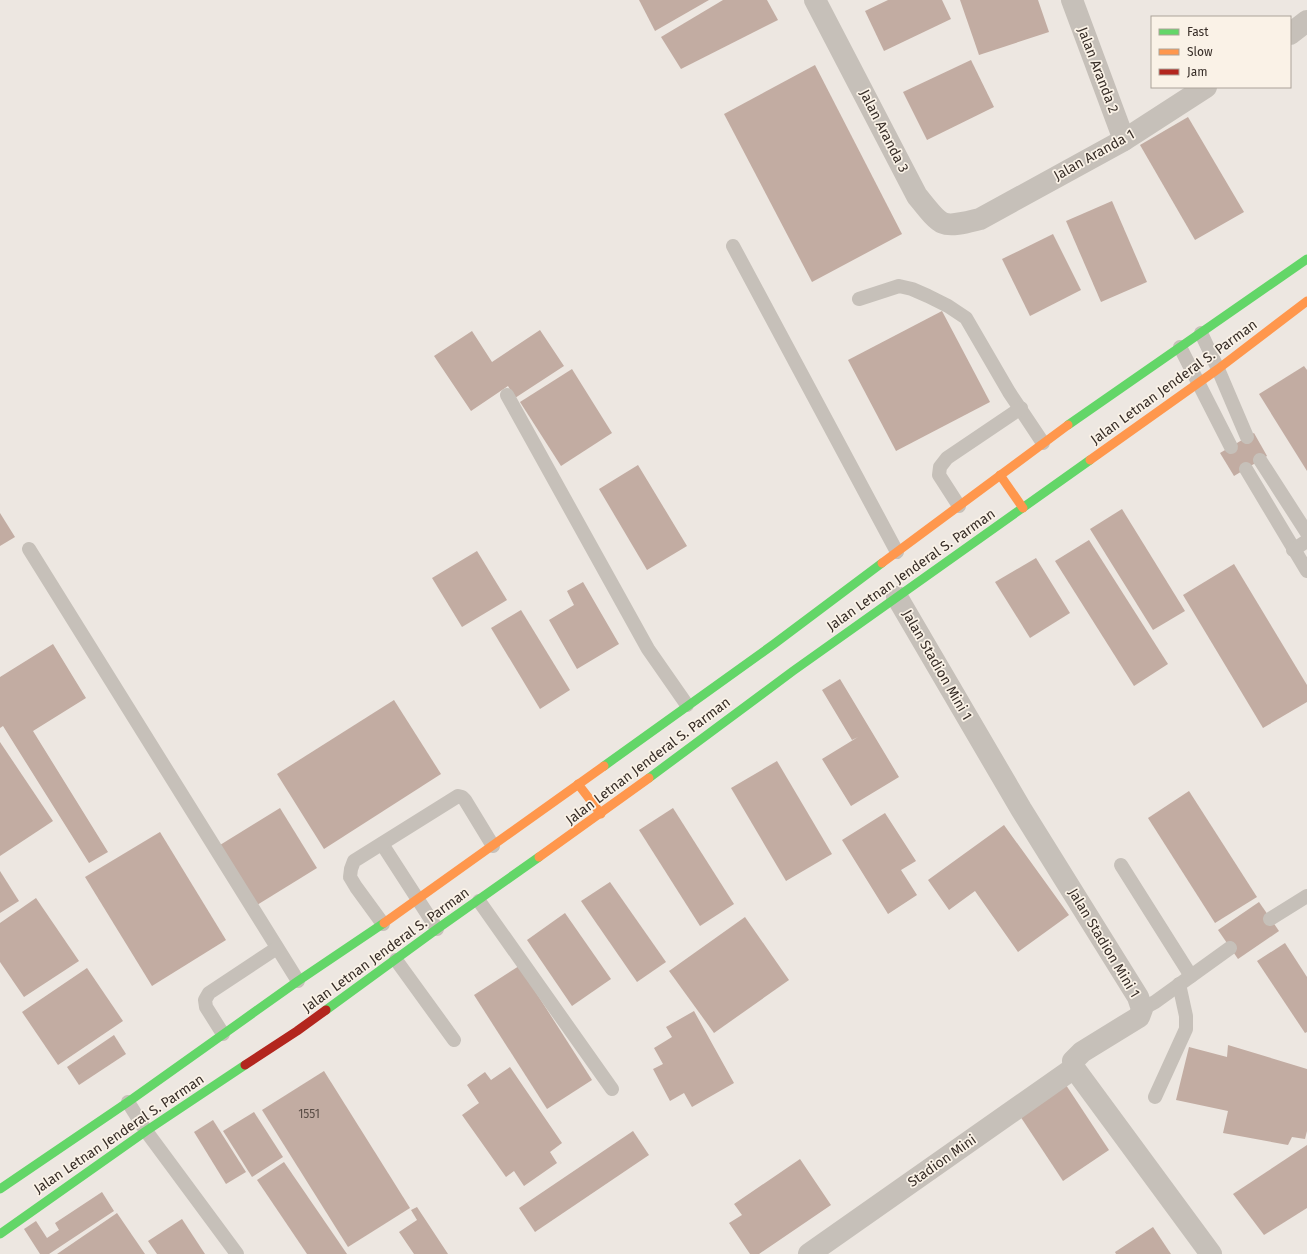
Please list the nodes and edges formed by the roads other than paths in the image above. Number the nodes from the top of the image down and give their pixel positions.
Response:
1 (815, 0) edge
2 (1072, 0) edge
3 (1307, 21) edge
4 (1291, 33) edge
5 (1204, 88) edge
6 (1124, 140) junction
7 (980, 219) joint
8 (733, 246) dead end
9 (1307, 259) edge
10 (859, 299) dead end
11 (1307, 301) edge
12 (1201, 333) junction
13 (1180, 347) junction
14 (1218, 369) junction
15 (1198, 383) junction
16 (507, 395) dead end
17 (1020, 408) junction
18 (1247, 437) dead end
19 (1043, 443) junction
20 (1231, 447) dead end
21 (1260, 460) dead end
22 (1246, 469) dead end
23 (1000, 475) junction
24 (959, 506) junction
25 (1023, 508) junction
26 (1307, 533) edge
27 (1307, 541) edge
28 (29, 549) dead end
29 (1293, 550) junction
30 (897, 552) junction
31 (1307, 571) edge
32 (897, 597) junction
33 (687, 705) junction
34 (578, 784) junction
35 (601, 814) junction
36 (382, 844) junction
37 (493, 846) junction
38 (1121, 865) dead end
39 (1307, 896) edge
40 (417, 900) junction
41 (479, 900) junction
42 (1270, 919) dead end
43 (384, 924) junction
44 (437, 929) junction
45 (277, 948) junction
46 (1230, 948) dead end
47 (396, 960) junction
48 (1191, 976) junction
49 (298, 981) junction
50 (1179, 984) junction
51 (1142, 1009) junction
52 (223, 1034) junction
53 (454, 1040) dead end
54 (1074, 1068) junction
55 (612, 1089) dead end
56 (1155, 1097) dead end
57 (128, 1102) junction
58 (146, 1131) junction
59 (0, 1189) edge
60 (0, 1234) edge
61 (237, 1254) edge
62 (809, 1254) edge
63 (1211, 1254) edge

1 - 7 street, Jalan Aranda 3
2 - 6 street, Jalan Aranda 2
3 - 4 street
5 - 6 street, Jalan Aranda 1
6 - 7 street, Jalan Aranda 1
8 - 30 lane
9 - 12 street, Jalan Letnan Jenderal S. Parman
10 - 17 lane
11 - 14 street, Jalan Letnan Jenderal S. Parman
12 - 13 street, Jalan Letnan Jenderal S. Parman
12 - 14 lane
13 - 15 lane
13 - 19 street, Jalan Letnan Jenderal S. Parman
14 - 15 street, Jalan Letnan Jenderal S. Parman
14 - 18 lane
15 - 20 lane
15 - 25 street, Jalan Letnan Jenderal S. Parman
16 - 33 lane
17 - 19 lane
17 - 24 lane
19 - 23 street, Jalan Letnan Jenderal S. Parman
21 - 26 lane
22 - 29 lane
23 - 24 street, Jalan Letnan Jenderal S. Parman
23 - 25 street
24 - 30 street, Jalan Letnan Jenderal S. Parman
25 - 32 street, Jalan Letnan Jenderal S. Parman
27 - 29 lane
28 - 45 lane
29 - 31 lane
30 - 33 street, Jalan Letnan Jenderal S. Parman
32 - 35 street, Jalan Letnan Jenderal S. Parman
32 - 51 street, Jalan Stadion Mini 1
33 - 34 street, Jalan Letnan Jenderal S. Parman
34 - 35 street
34 - 37 street, Jalan Letnan Jenderal S. Parman
35 - 41 street, Jalan Letnan Jenderal S. Parman
36 - 37 lane
36 - 40 lane
36 - 43 lane
37 - 40 street, Jalan Letnan Jenderal S. Parman
38 - 48 lane
39 - 42 lane
40 - 43 street, Jalan Letnan Jenderal S. Parman
40 - 44 lane
41 - 44 street, Jalan Letnan Jenderal S. Parman
41 - 55 lane
43 - 49 street, Jalan Letnan Jenderal S. Parman
44 - 47 street, Jalan Letnan Jenderal S. Parman
45 - 49 lane
45 - 52 lane
46 - 48 lane
47 - 53 lane
47 - 58 street, Jalan Letnan Jenderal S. Parman
48 - 50 lane
49 - 52 street, Jalan Letnan Jenderal S. Parman
50 - 51 lane
50 - 56 lane
51 - 54 street, Jalan Stadion Mini 1
52 - 57 street, Jalan Letnan Jenderal S. Parman
54 - 62 street, Stadion Mini
54 - 63 street
57 - 58 lane
57 - 59 street, Jalan Letnan Jenderal S. Parman
58 - 60 street, Jalan Letnan Jenderal S. Parman
58 - 61 lane

